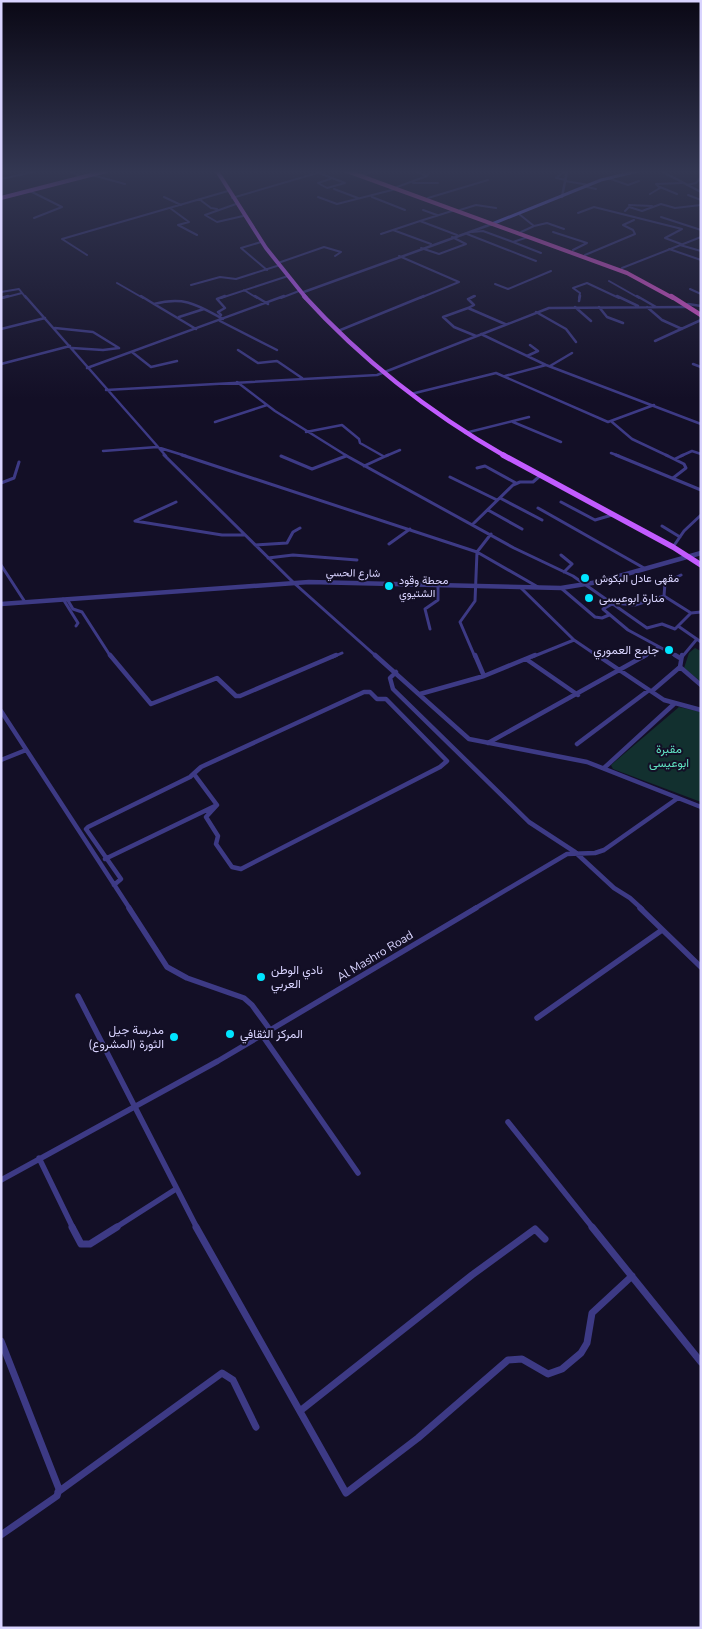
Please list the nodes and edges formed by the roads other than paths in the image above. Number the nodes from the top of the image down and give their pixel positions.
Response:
1 (75, 247) edge
2 (244, 247) edge
3 (266, 247) edge
4 (324, 247) edge
5 (324, 247) edge
6 (458, 247) edge
7 (499, 247) edge
8 (556, 247) edge
9 (564, 247) edge
10 (581, 247) edge
11 (603, 247) edge
12 (674, 247) edge
13 (421, 248) joint
14 (530, 248) joint
15 (669, 249) junction
16 (573, 250) junction
17 (541, 253) dead end
18 (516, 254) junction
19 (585, 254) junction
20 (87, 255) dead end
21 (335, 256) dead end
22 (399, 256) junction
23 (701, 260) edge
24 (536, 261) dead end
25 (279, 264) junction
26 (622, 268) junction
27 (267, 270) junction
28 (552, 271) dead end
29 (288, 276) junction
30 (609, 282) dead end
31 (117, 283) dead end
32 (495, 284) dead end
33 (191, 285) dead end
34 (690, 288) dead end
35 (308, 289) junction
36 (244, 290) junction
37 (299, 290) junction
38 (1, 292) edge
39 (22, 293) junction
40 (701, 294) edge
41 (476, 296) dead end
42 (1, 298) edge
43 (579, 301) dead end
44 (154, 304) junction
45 (268, 304) junction
46 (688, 305) junction
47 (701, 306) edge
48 (575, 307) junction
49 (599, 307) junction
50 (639, 307) junction
51 (647, 307) junction
52 (657, 307) junction
53 (468, 308) junction
54 (204, 309) junction
55 (536, 312) junction
56 (701, 314) edge
57 (178, 317) junction
58 (45, 318) junction
59 (223, 319) junction
60 (701, 320) edge
61 (591, 321) dead end
62 (623, 323) dead end
63 (505, 324) junction
64 (55, 328) junction
65 (1, 329) edge
66 (196, 329) junction
67 (682, 330) junction
68 (338, 331) junction
69 (481, 334) junction
70 (476, 336) junction
71 (656, 341) dead end
72 (576, 342) dead end
73 (530, 345) dead end
74 (70, 347) junction
75 (238, 350) dead end
76 (277, 350) dead end
77 (132, 352) junction
78 (572, 353) dead end
79 (527, 356) junction
80 (177, 361) dead end
81 (1, 364) edge
82 (693, 364) dead end
83 (546, 365) junction
84 (550, 366) junction
85 (701, 367) edge
86 (87, 368) junction
87 (383, 374) junction
88 (505, 376) junction
89 (304, 378) junction
90 (238, 382) junction
91 (106, 390) junction
92 (411, 394) junction
93 (267, 405) junction
94 (654, 405) junction
95 (529, 418) dead end
96 (214, 422) dead end
97 (513, 422) junction
98 (612, 422) junction
99 (701, 424) edge
100 (306, 432) junction
101 (465, 433) junction
102 (561, 442) dead end
103 (155, 446) junction
104 (400, 450) dead end
105 (103, 451) dead end
106 (610, 453) dead end
107 (701, 454) edge
108 (281, 456) dead end
109 (346, 456) junction
110 (383, 456) junction
111 (674, 459) junction
112 (19, 462) dead end
113 (364, 466) junction
114 (478, 468) dead end
115 (541, 475) junction
116 (450, 477) dead end
117 (673, 478) junction
118 (1, 483) edge
119 (516, 484) junction
120 (701, 490) edge
121 (499, 499) junction
122 (176, 502) dead end
123 (560, 502) dead end
124 (538, 508) dead end
125 (488, 510) junction
126 (612, 515) junction
127 (701, 515) edge
128 (542, 520) dead end
129 (473, 524) junction
130 (662, 526) dead end
131 (300, 528) dead end
132 (410, 529) junction
133 (522, 529) dead end
134 (490, 534) junction
135 (245, 535) junction
136 (680, 537) junction
137 (389, 544) dead end
138 (255, 545) junction
139 (673, 547) junction
140 (477, 552) junction
141 (701, 553) edge
142 (560, 555) dead end
143 (689, 556) junction
144 (268, 558) junction
145 (357, 560) dead end
146 (701, 564) edge
147 (1, 565) edge
148 (644, 568) junction
149 (564, 572) junction
150 (680, 575) dead end
151 (294, 583) junction
152 (438, 585) junction
153 (586, 585) junction
154 (474, 586) junction
155 (520, 587) junction
156 (538, 587) junction
157 (561, 588) junction
158 (664, 596) junction
159 (65, 599) junction
160 (25, 602) junction
161 (614, 603) junction
162 (1, 604) edge
163 (701, 612) edge
164 (691, 613) junction
165 (609, 615) junction
166 (76, 626) dead end
167 (678, 626) junction
168 (430, 629) dead end
169 (574, 640) junction
170 (699, 640) edge
171 (659, 647) junction
172 (342, 653) dead end
173 (680, 658) junction
174 (526, 659) junction
175 (680, 667) junction
176 (621, 671) junction
177 (396, 672) junction
178 (484, 676) junction
179 (701, 685) edge
180 (650, 691) junction
181 (420, 694) junction
182 (578, 695) junction
183 (674, 704) junction
184 (701, 710) edge
185 (1, 711) edge
186 (488, 743) junction
187 (577, 744) dead end
188 (26, 749) junction
189 (1, 759) edge
190 (604, 768) junction
191 (194, 774) junction
192 (678, 798) junction
193 (217, 804) junction
194 (701, 807) edge
195 (574, 852) junction
196 (105, 859) junction
197 (114, 886) junction
198 (662, 930) junction
199 (701, 967) edge
200 (78, 996) dead end
201 (537, 1018) dead end
202 (271, 1031) junction
203 (262, 1036) junction
204 (134, 1107) junction
205 (508, 1122) dead end
206 (39, 1158) junction
207 (358, 1173) dead end
208 (1, 1180) edge
209 (176, 1189) junction
210 (544, 1239) dead end
211 (632, 1276) junction
212 (1, 1341) edge
213 (701, 1362) edge
214 (300, 1411) junction
215 (256, 1427) dead end
216 (58, 1492) junction
217 (1, 1535) edge

1 - 20 street
2 - 27 street
3 - 25 main road
4 - 25 street
5 - 21 street
6 - 13 street
7 - 18 street
8 - 46 highway
9 - 16 highway
10 - 16 street
11 - 19 street
12 - 15 street
13 - 22 street
14 - 17 street
14 - 18 street
15 - 23 street
15 - 26 street
16 - 19 highway
18 - 24 street
19 - 26 highway
22 - 35 street
22 - 68 street
25 - 27 street
25 - 29 main road
26 - 46 highway
27 - 33 street
28 - 32 street
29 - 36 street
29 - 37 main road
30 - 52 street
31 - 44 street
34 - 40 street
35 - 37 street
35 - 37 street
36 - 45 street
36 - 59 street
37 - 45 street
37 - 68 main road
38 - 39 street
39 - 42 street
39 - 58 street
41 - 53 street
43 - 50 street
44 - 54 street
44 - 57 street
45 - 59 street
46 - 47 street
46 - 52 street
46 - 56 highway
48 - 49 street
48 - 55 street
48 - 61 street
49 - 50 street
49 - 62 street
50 - 51 street
51 - 52 street
51 - 67 street
53 - 63 street
53 - 70 street
54 - 57 street
54 - 59 street
55 - 63 street
55 - 72 street
57 - 66 street
58 - 64 street
58 - 65 street
59 - 66 street
59 - 76 street
60 - 67 street
63 - 69 street
64 - 74 street
64 - 74 street
66 - 77 street
67 - 71 street
68 - 87 main road
69 - 70 street
69 - 79 street
70 - 87 street
73 - 79 street
74 - 81 street
74 - 86 street
75 - 89 street
77 - 80 street
77 - 86 street
78 - 84 street
79 - 83 street
82 - 85 street
83 - 84 street
83 - 88 street
84 - 94 street
86 - 91 street
87 - 89 street
87 - 92 main road
88 - 92 street
88 - 98 street
89 - 90 street
90 - 91 street
90 - 93 street
91 - 103 street
92 - 101 main road
93 - 96 street
93 - 100 street
94 - 98 street
94 - 99 street
95 - 97 street
97 - 101 street
97 - 102 street
98 - 111 street
100 - 109 street
100 - 110 street
101 - 115 main road
103 - 105 street
103 - 132 street
103 - 135 street
104 - 110 street
106 - 117 street
107 - 111 street
108 - 109 street
109 - 113 street
110 - 113 street
111 - 117 street
112 - 118 street
113 - 129 street
114 - 119 street
115 - 119 street
115 - 126 main road
116 - 121 street
117 - 120 street
119 - 121 street
121 - 125 street
121 - 128 street
122 - 135 street
123 - 126 street
124 - 148 street
125 - 129 street
125 - 133 street
126 - 139 main road
127 - 136 street
129 - 134 street
130 - 136 street
131 - 138 street
132 - 137 street
132 - 140 street
134 - 140 street
134 - 149 street
135 - 138 street
136 - 139 street
138 - 144 street
139 - 143 main road
140 - 154 street
140 - 156 street
141 - 143 street, شارع الحسي
142 - 149 street
143 - 146 main road
143 - 148 street, شارع الحسي
144 - 145 street
144 - 151 street
147 - 160 street
148 - 153 street, شارع الحسي
149 - 153 street
150 - 158 street
151 - 152 street, شارع الحسي
151 - 159 street, شارع الحسي
151 - 177 street
152 - 154 street, شارع الحسي
152 - 168 street
153 - 157 street, شارع الحسي
153 - 161 street
154 - 155 street, شارع الحسي
154 - 178 street
155 - 156 street, شارع الحسي
155 - 169 street
156 - 157 street, شارع الحسي
157 - 165 street
158 - 161 street
158 - 164 street
159 - 160 street, شارع الحسي
159 - 166 street
159 - 172 street
160 - 162 street, شارع الحسي
161 - 165 street
161 - 167 street
163 - 164 street
164 - 167 street
165 - 171 street
167 - 170 street
169 - 174 street
169 - 176 street
170 - 173 street
171 - 173 street
171 - 176 street
173 - 175 street
174 - 178 street
174 - 182 street
175 - 179 street
175 - 180 street
176 - 180 street
176 - 182 street
177 - 181 street
177 - 195 street
178 - 181 street
180 - 183 street
180 - 187 street
181 - 186 street
182 - 186 street
183 - 184 street
183 - 190 street
185 - 188 street
186 - 190 street
188 - 189 street
188 - 197 street
190 - 192 street
191 - 193 street
191 - 193 street
191 - 196 street
192 - 194 street
192 - 195 street, Al Mashro Road
193 - 196 street
195 - 198 street
195 - 202 street, Al Mashro Road
196 - 197 street
197 - 202 street
198 - 199 street
198 - 201 street
200 - 204 street
202 - 203 street, Al Mashro Road
203 - 204 street, Al Mashro Road
203 - 207 street
204 - 206 street, Al Mashro Road
204 - 209 street
205 - 211 street
206 - 208 street, Al Mashro Road
206 - 209 street
209 - 214 street
210 - 214 street
211 - 213 street
211 - 214 street
212 - 216 street
215 - 216 street
216 - 217 street

